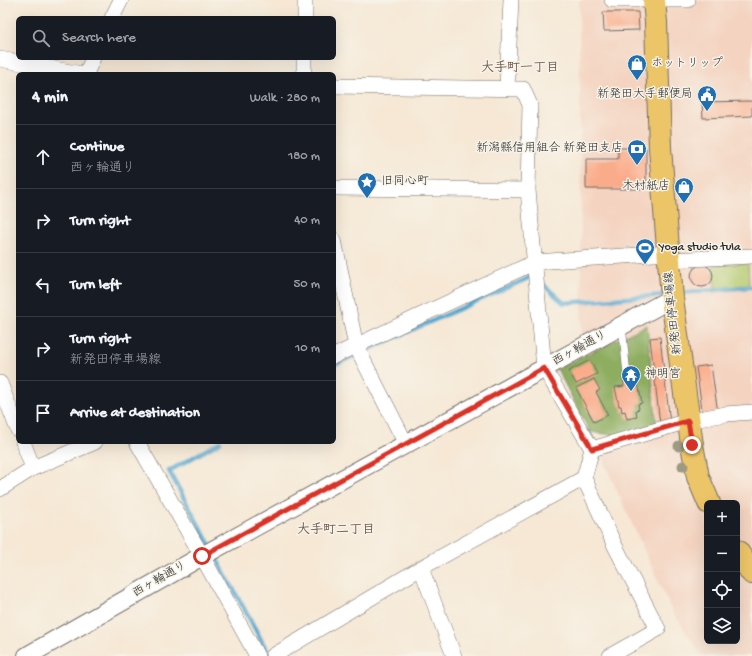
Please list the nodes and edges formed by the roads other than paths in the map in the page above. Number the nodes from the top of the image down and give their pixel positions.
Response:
1 (121, 0) edge
2 (305, 0) edge
3 (511, 0) edge
4 (612, 0) edge
5 (654, 0) edge
6 (688, 0) edge
7 (113, 16) edge
8 (304, 16) edge
9 (0, 59) edge
10 (92, 60) edge
11 (304, 60) edge
12 (71, 72) edge
13 (87, 72) edge
14 (304, 72) edge
15 (336, 86) edge
16 (507, 88) junction
17 (336, 188) edge
18 (528, 190) junction
19 (336, 250) edge
20 (752, 256) edge
21 (668, 257) junction
22 (535, 262) junction
23 (672, 298) junction
24 (623, 334) dead end
25 (356, 346) junction
26 (336, 355) edge
27 (544, 368) junction
28 (628, 375) dead end
29 (0, 383) edge
30 (10, 412) edge
31 (752, 412) edge
32 (688, 421) junction
33 (16, 426) edge
34 (24, 444) edge
35 (90, 444) edge
36 (138, 444) edge
37 (406, 444) junction
38 (592, 449) junction
39 (33, 468) junction
40 (584, 478) junction
41 (0, 489) edge
42 (708, 500) edge
43 (740, 555) edge
44 (202, 556) junction
45 (421, 568) junction
46 (752, 573) edge
47 (27, 656) edge
48 (257, 656) edge
49 (273, 656) edge
50 (454, 656) edge
51 (610, 656) edge

1 - 7 street
2 - 8 street
3 - 16 street
4 - 5 street
5 - 6 street
5 - 21 main road, 新発田停車場線
9 - 12 street
10 - 13 street
11 - 14 street
15 - 16 street
16 - 18 street
17 - 18 street
18 - 22 street
19 - 25 street
20 - 21 street
21 - 22 street
21 - 23 main road, 新発田停車場線
22 - 25 street
22 - 27 street
23 - 27 street, 西ヶ輪通り
23 - 32 main road, 新発田停車場線
24 - 28 lane
25 - 26 street
25 - 37 street
27 - 37 street, 西ヶ輪通り
27 - 38 street
29 - 30 street
30 - 33 street
31 - 32 street
32 - 38 street
32 - 42 main road, 新発田停車場線
34 - 39 street
35 - 39 street
36 - 44 street
37 - 44 street, 西ヶ輪通り
38 - 40 street
39 - 41 street
40 - 45 street
40 - 51 street
43 - 46 main road
44 - 47 street, 西ヶ輪通り
44 - 48 street
45 - 49 street
45 - 50 street

